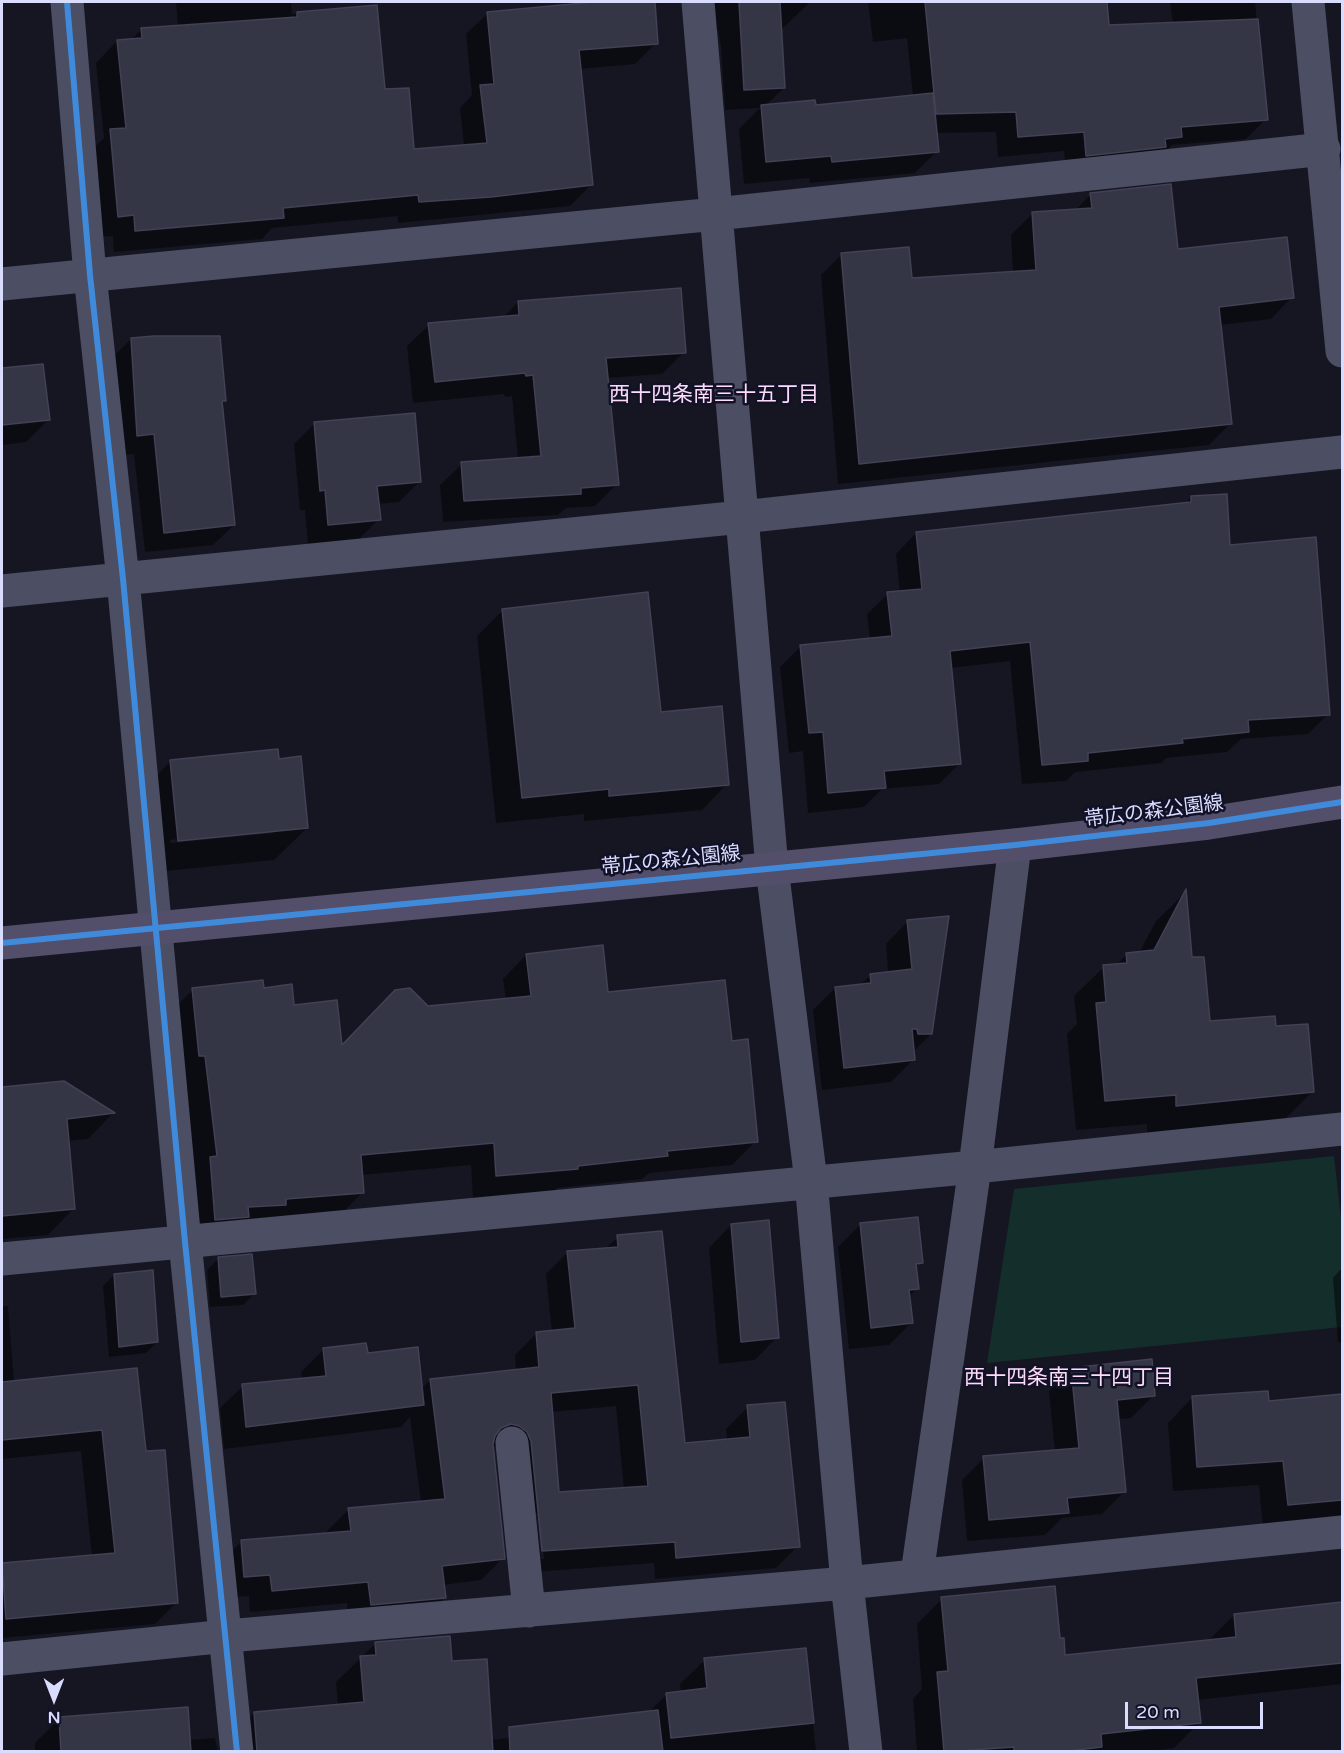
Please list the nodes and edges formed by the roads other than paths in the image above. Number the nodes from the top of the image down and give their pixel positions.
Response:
1 (67, 2) edge
2 (698, 2) edge
3 (1308, 2) edge
4 (1324, 149) junction
5 (1336, 209) edge
6 (716, 214) junction
7 (90, 275) junction
8 (2, 284) edge
9 (1342, 351) edge
10 (1342, 452) edge
11 (742, 518) junction
12 (123, 579) junction
13 (2, 591) edge
14 (1342, 802) edge
15 (1015, 845) junction
16 (772, 868) junction
17 (157, 928) junction
18 (2, 943) edge
19 (1342, 1129) edge
20 (975, 1167) junction
21 (811, 1181) junction
22 (185, 1242) junction
23 (2, 1259) edge
24 (512, 1443) dead end
25 (1342, 1532) edge
26 (917, 1574) junction
27 (847, 1583) junction
28 (529, 1611) junction
29 (228, 1636) junction
30 (2, 1659) edge
31 (237, 1752) edge
32 (866, 1752) edge

1 - 7 street
2 - 6 street
3 - 4 street
4 - 5 street
4 - 6 street
5 - 9 street
6 - 7 street
6 - 11 street
7 - 8 street
7 - 12 street
10 - 11 street
11 - 12 street
11 - 16 street
12 - 13 street
12 - 17 street
14 - 15 main road, 帯広の森公園線
15 - 16 main road, 帯広の森公園線
15 - 20 street
16 - 17 main road, 帯広の森公園線
16 - 21 street
17 - 18 main road, 帯広の森公園線
17 - 22 street
19 - 20 street
20 - 21 street
20 - 26 street
21 - 22 street
21 - 27 street
22 - 23 street
22 - 29 street
24 - 28 street
25 - 26 street
26 - 27 street
27 - 28 street
27 - 32 street
28 - 29 street
29 - 30 street
29 - 31 street

